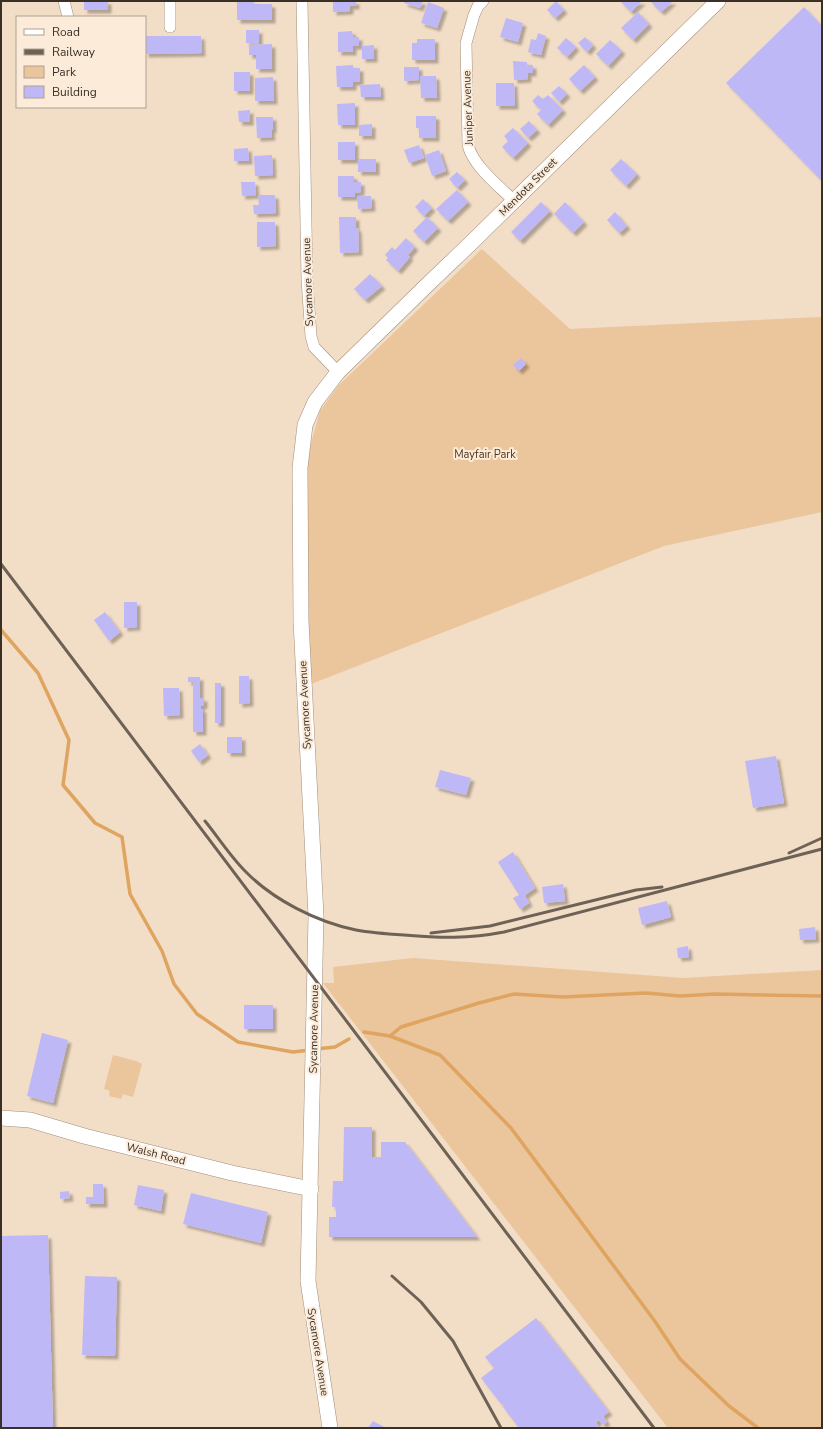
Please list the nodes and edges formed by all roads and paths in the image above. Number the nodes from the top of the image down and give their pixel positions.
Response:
1 (64, 1) edge
2 (170, 1) edge
3 (302, 1) edge
4 (483, 1) edge
5 (718, 1) edge
6 (68, 16) edge
7 (170, 27) dead end
8 (514, 201) junction
9 (338, 372) junction
10 (1, 1118) edge
11 (311, 1189) junction
12 (330, 1428) edge

1 - 6 street
2 - 7 street
3 - 9 street, Sycamore Avenue
4 - 8 street, Juniper Avenue
5 - 8 street, Mendota Street
8 - 9 street, Mendota Street
9 - 11 street, Sycamore Avenue
10 - 11 street, Walsh Road
11 - 12 street, Sycamore Avenue

